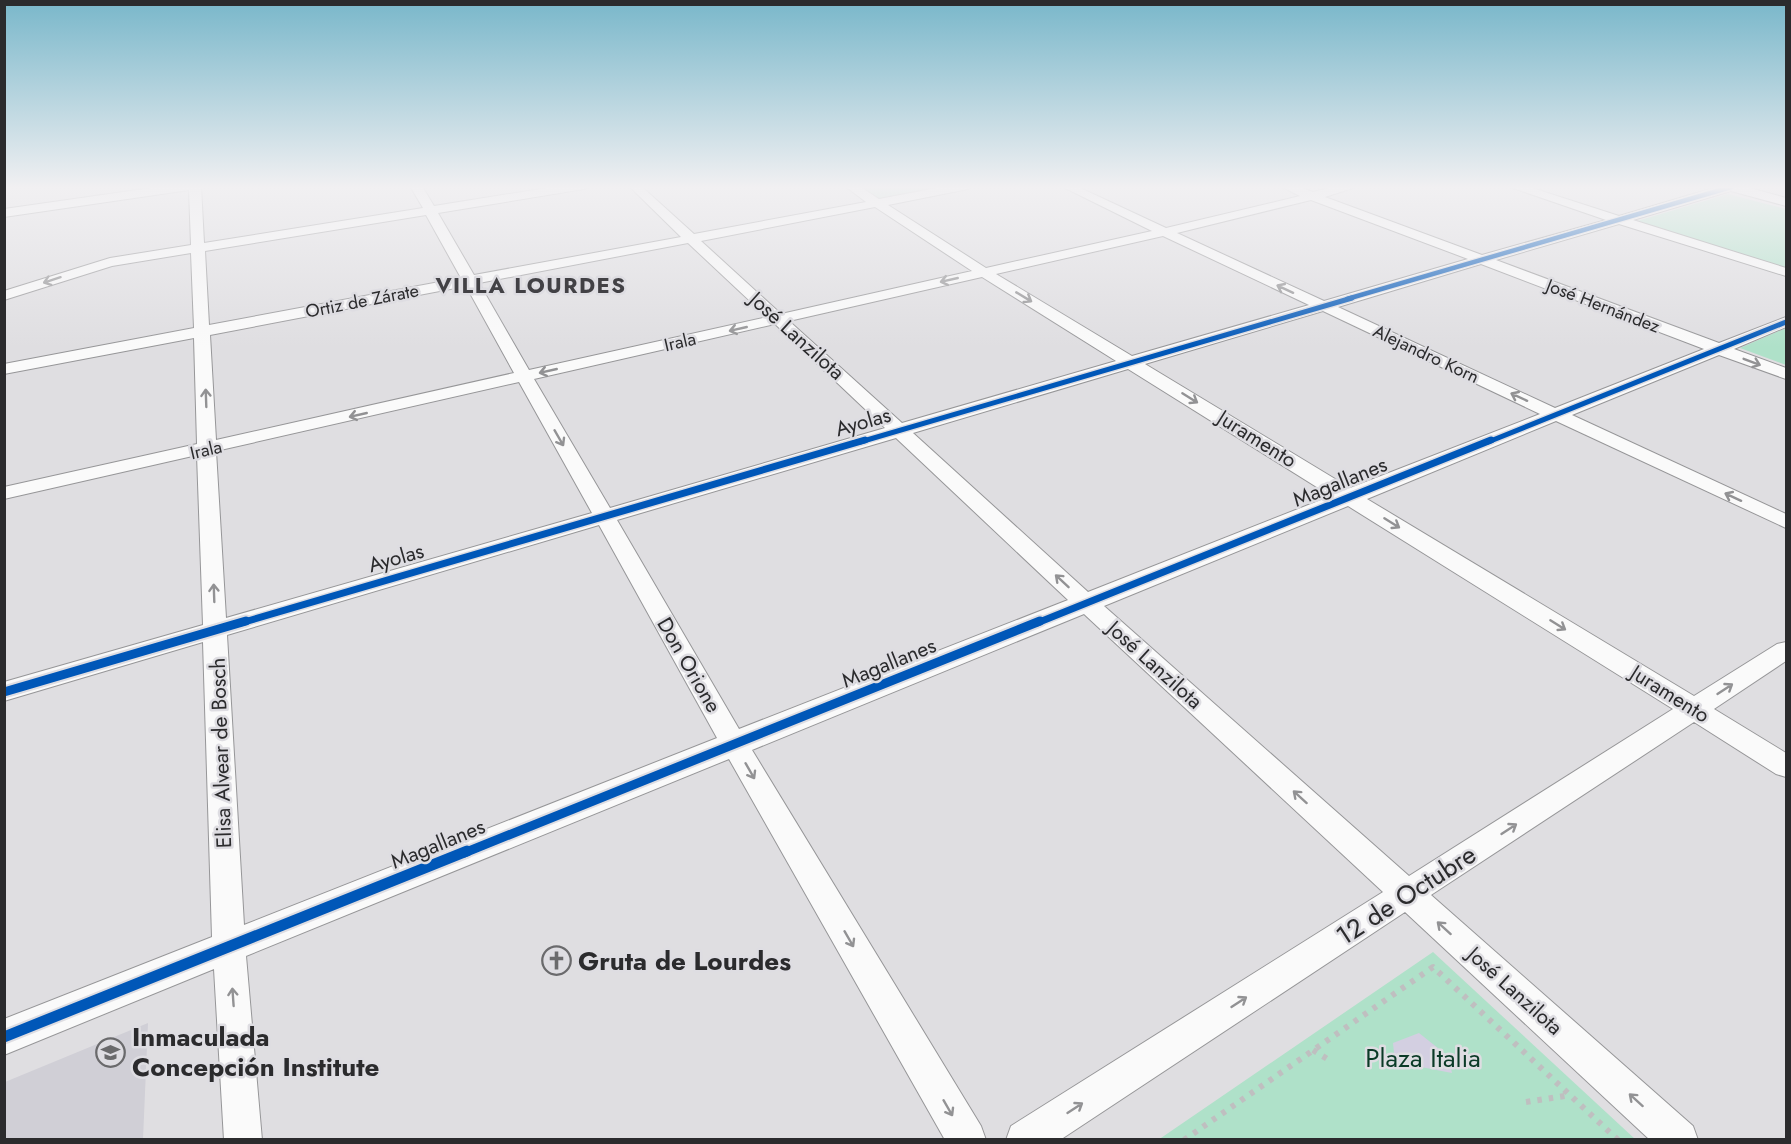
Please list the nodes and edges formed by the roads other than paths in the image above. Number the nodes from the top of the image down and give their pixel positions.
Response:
1 (198, 239) edge
2 (251, 239) edge
3 (447, 239) edge
4 (689, 239) edge
5 (691, 239) edge
6 (933, 239) edge
7 (1131, 239) edge
8 (1180, 239) edge
9 (1426, 239) edge
10 (1552, 239) edge
11 (1681, 239) edge
12 (199, 248) junction
13 (1481, 260) junction
14 (983, 272) junction
15 (1786, 272) edge
16 (470, 280) junction
17 (4, 296) edge
18 (1323, 306) junction
19 (779, 320) junction
20 (1786, 321) edge
21 (203, 331) junction
22 (1718, 349) junction
23 (1132, 362) junction
24 (4, 369) edge
25 (1786, 374) edge
26 (525, 377) junction
27 (1555, 414) junction
28 (900, 430) junction
29 (208, 449) junction
30 (4, 493) edge
31 (1350, 497) junction
32 (604, 516) junction
33 (1786, 522) edge
34 (1086, 603) junction
35 (216, 630) junction
36 (1786, 650) edge
37 (4, 692) edge
38 (1695, 709) junction
39 (734, 744) junction
40 (1786, 766) edge
41 (1407, 894) junction
42 (229, 947) junction
43 (4, 1037) edge
44 (243, 1140) edge
45 (967, 1140) edge
46 (1025, 1140) edge
47 (1679, 1140) edge

1 - 12 street, Elisa Alvear de Bosch
2 - 12 street
3 - 16 street, Don Orione
4 - 16 street, Ortiz de Zárate
5 - 19 street, José Lanzilota
6 - 14 street, Juramento
7 - 14 street, Irala
18 -> 8 street, Alejandro Korn
9 - 13 street, José Hernández
10 - 13 street, Ayolas
11 - 15 street
12 -> 17 street
12 - 21 street, Elisa Alvear de Bosch
13 - 18 street, Ayolas
13 - 22 street, José Hernández
14 -> 19 street, Irala
14 -> 23 street, Juramento
16 - 21 street, Ortiz de Zárate
16 - 26 street, Don Orione
18 - 23 street, Ayolas
27 -> 18 street, Alejandro Korn
19 -> 26 street, Irala
19 - 28 street, José Lanzilota
20 - 22 street, Magallanes
21 - 24 street, Ortiz de Zárate
29 -> 21 street, Elisa Alvear de Bosch
22 -> 25 street, José Hernández
22 - 27 street, Magallanes
23 - 28 street, Ayolas
23 -> 31 street, Juramento
26 -> 29 street, Irala
26 -> 32 street, Don Orione
27 - 31 street, Magallanes
33 -> 27 street, Alejandro Korn
28 - 32 street, Ayolas
34 -> 28 street, José Lanzilota
29 - 30 street, Irala
35 -> 29 street, Elisa Alvear de Bosch
31 - 34 street, Magallanes
31 -> 38 street, Juramento
32 - 35 street, Ayolas
32 - 39 street, Don Orione
34 - 39 street, Magallanes
41 -> 34 street, José Lanzilota
35 - 37 street, Ayolas
35 - 42 street, Elisa Alvear de Bosch
38 -> 36 street, 12 de Octubre
38 - 40 street, Juramento
41 -> 38 street, 12 de Octubre
39 - 42 street, Magallanes
39 -> 45 street, Don Orione
46 -> 41 street, 12 de Octubre
47 -> 41 street, José Lanzilota
42 - 43 street, Magallanes
44 -> 42 street, Elisa Alvear de Bosch

